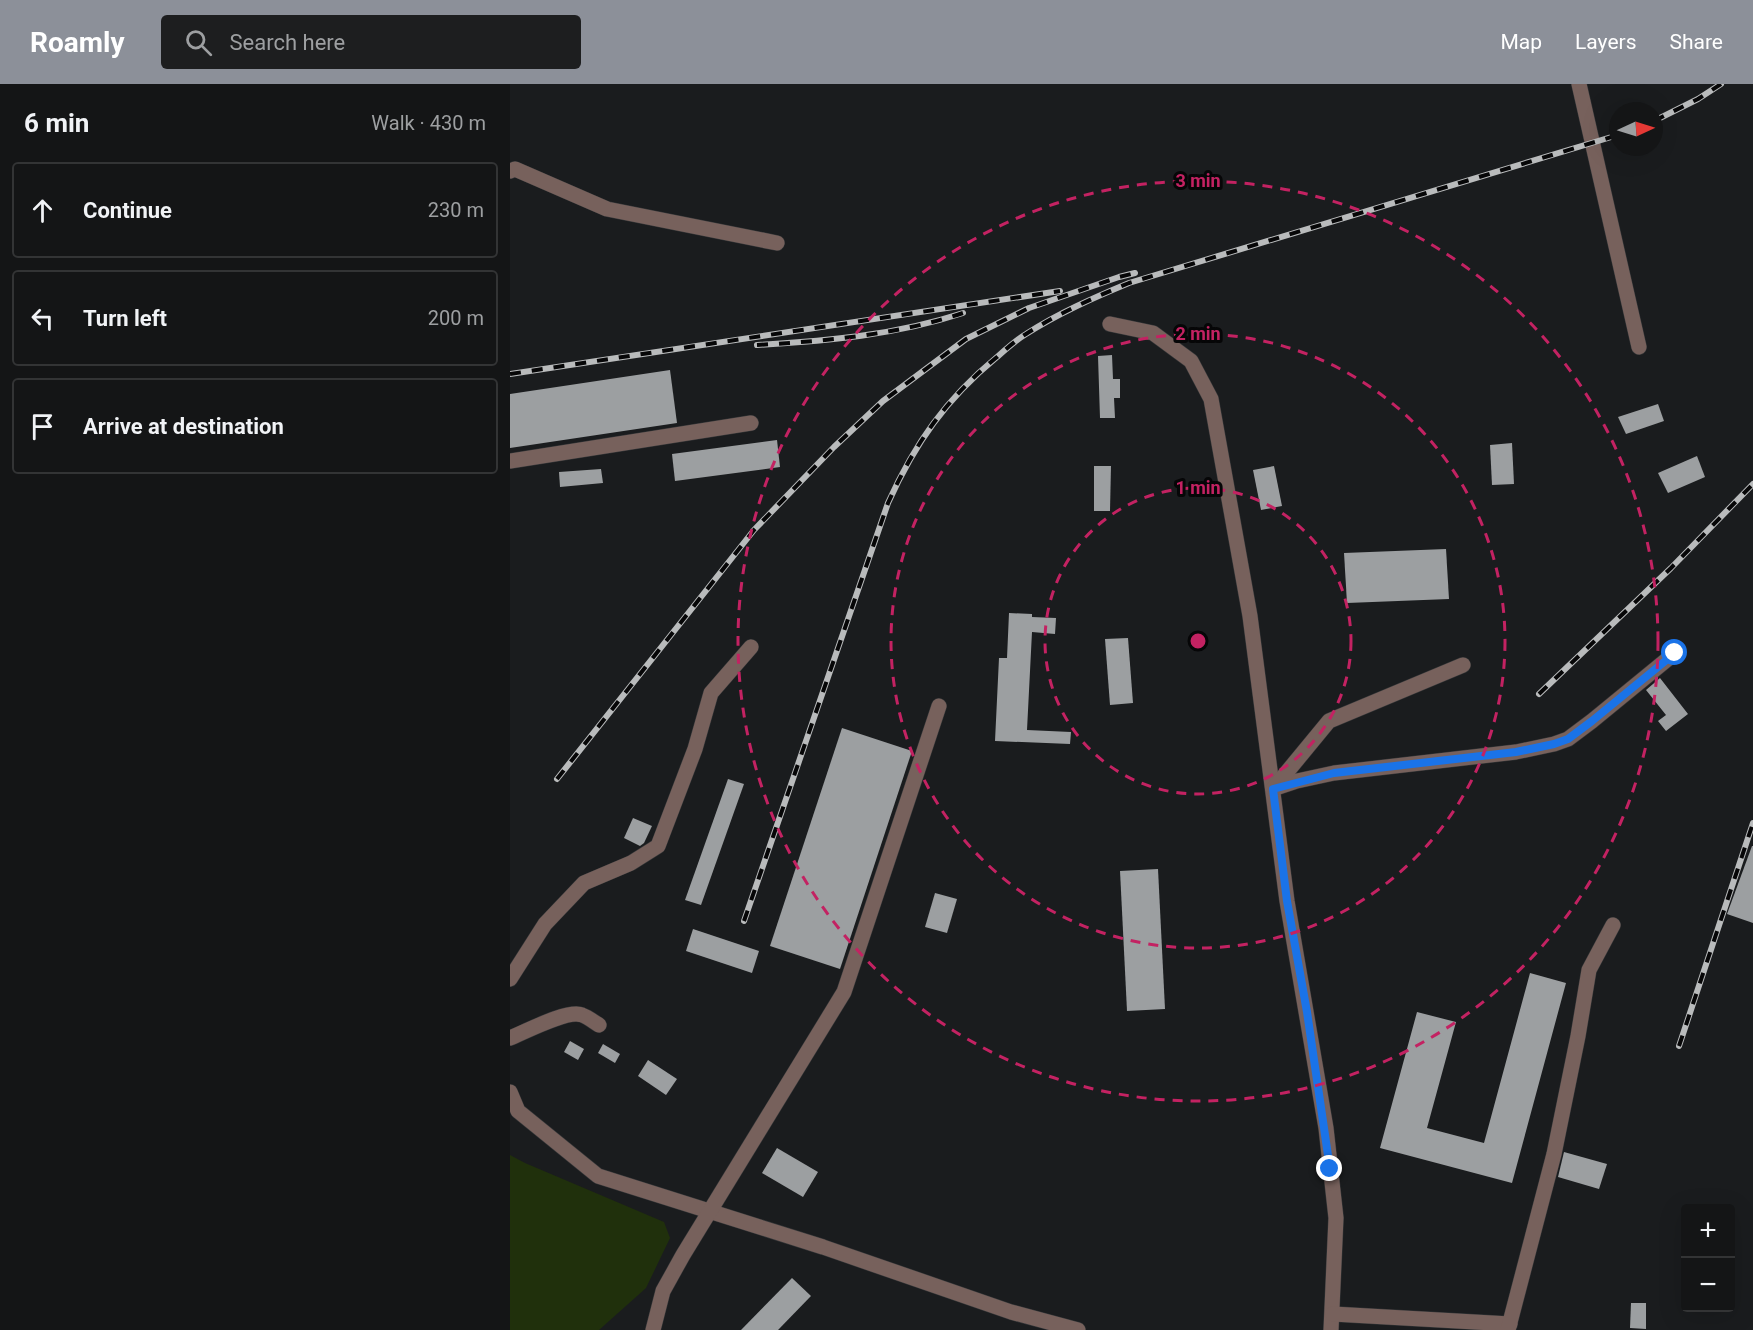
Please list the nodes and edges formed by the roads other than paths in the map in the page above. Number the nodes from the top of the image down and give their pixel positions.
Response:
1 (1579, 84) edge
2 (510, 171) edge
3 (777, 243) dead end
4 (1110, 324) dead end
5 (1639, 347) dead end
6 (751, 423) dead end
7 (510, 461) edge
8 (752, 647) dead end
9 (1675, 653) dead end
10 (1463, 665) dead end
11 (939, 706) dead end
12 (1273, 789) junction
13 (1613, 925) dead end
14 (510, 979) edge
15 (599, 1025) dead end
16 (510, 1038) edge
17 (510, 1092) edge
18 (709, 1211) junction
19 (1333, 1314) junction
20 (1509, 1327) edge
21 (653, 1330) edge
22 (1078, 1330) edge
23 (1331, 1330) edge

1 - 5 street
2 - 3 street
4 - 12 street
6 - 7 street
8 - 14 street
9 - 12 street
10 - 12 street
11 - 18 street
12 - 19 street
13 - 20 street
15 - 16 street
17 - 18 street
18 - 21 street
18 - 22 street
19 - 20 street
19 - 23 street

